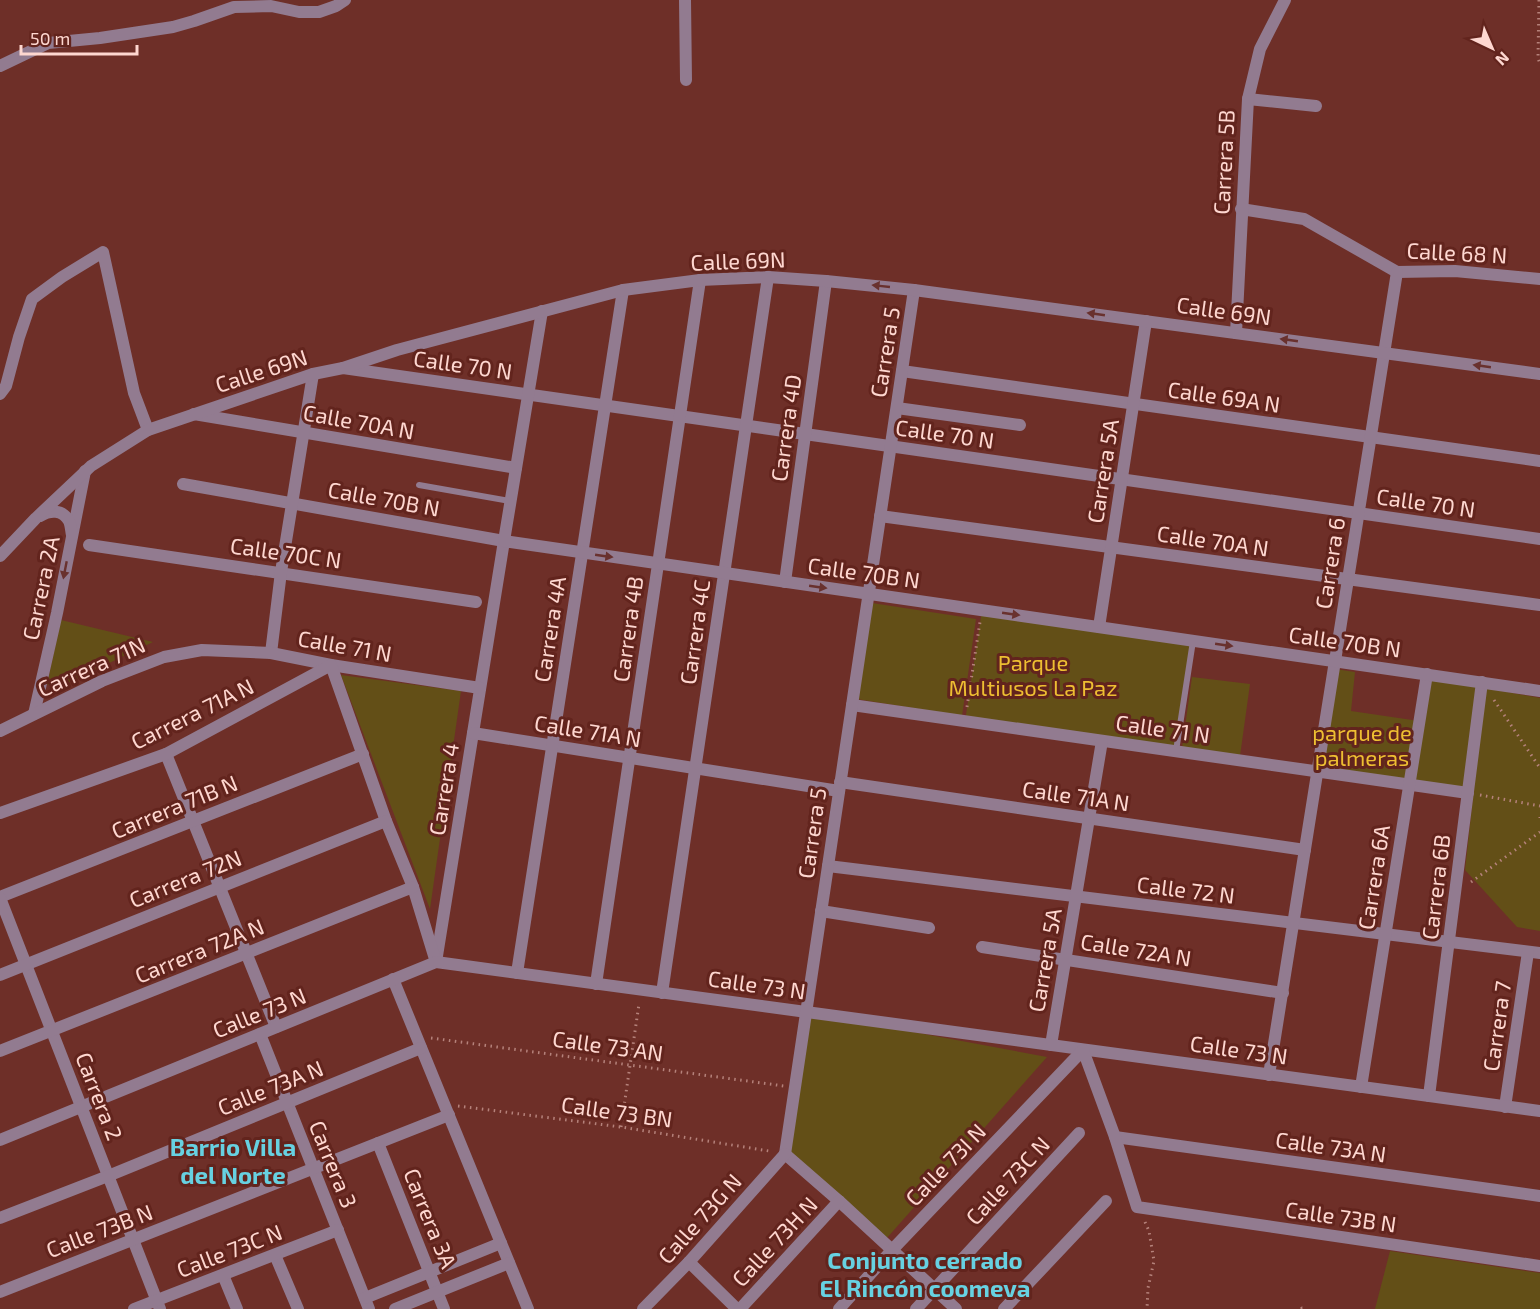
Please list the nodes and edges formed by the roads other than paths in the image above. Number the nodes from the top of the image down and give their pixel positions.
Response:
1 (345, 0) edge
2 (685, 0) edge
3 (1285, 0) edge
4 (0, 66) edge
5 (686, 80) dead end
6 (1248, 99) junction
7 (1316, 106) dead end
8 (1241, 208) junction
9 (1397, 272) junction
10 (768, 277) junction
11 (1540, 279) edge
12 (700, 280) junction
13 (826, 281) junction
14 (623, 290) junction
15 (914, 290) junction
16 (542, 311) junction
17 (1146, 321) junction
18 (1236, 333) junction
19 (1384, 353) junction
20 (343, 368) junction
21 (902, 371) junction
22 (313, 374) junction
23 (1540, 374) edge
24 (0, 394) edge
25 (528, 394) junction
26 (1133, 404) junction
27 (605, 405) junction
28 (897, 408) junction
29 (194, 414) junction
30 (680, 416) junction
31 (1020, 425) dead end
32 (746, 426) junction
33 (148, 430) junction
34 (304, 433) junction
35 (806, 434) junction
36 (1371, 437) junction
37 (891, 446) junction
38 (1540, 461) edge
39 (516, 468) junction
40 (85, 471) junction
41 (1122, 479) junction
42 (183, 484) dead end
43 (419, 486) dead end
44 (511, 501) junction
45 (292, 504) junction
46 (1358, 513) junction
47 (880, 516) junction
48 (36, 518) junction
49 (72, 535) junction
50 (1540, 539) edge
51 (504, 541) junction
52 (89, 545) dead end
53 (1112, 547) junction
54 (582, 553) junction
55 (0, 556) edge
56 (658, 563) junction
57 (281, 572) junction
58 (724, 573) junction
59 (1348, 579) junction
60 (785, 582) junction
61 (869, 594) junction
62 (476, 602) dead end
63 (1540, 605) edge
64 (1099, 627) junction
65 (1193, 641) junction
66 (202, 650) joint
67 (271, 653) junction
68 (1335, 661) junction
69 (331, 665) junction
70 (1427, 674) junction
71 (1482, 682) junction
72 (480, 688) junction
73 (1540, 691) edge
74 (852, 705) junction
75 (34, 714) junction
76 (0, 731) edge
77 (473, 733) junction
78 (1102, 741) junction
79 (552, 746) junction
80 (1176, 751) junction
81 (166, 754) junction
82 (363, 754) junction
83 (629, 758) junction
84 (695, 768) junction
85 (1318, 771) junction
86 (1409, 784) junction
87 (840, 786) junction
88 (1468, 793) junction
89 (0, 813) edge
90 (1089, 819) junction
91 (193, 821) junction
92 (386, 821) junction
93 (1305, 850) junction
94 (828, 866) junction
95 (220, 887) junction
96 (413, 887) junction
97 (1076, 896) junction
98 (0, 898) edge
99 (821, 911) junction
100 (1293, 923) junction
101 (928, 928) dead end
102 (1386, 934) junction
103 (1449, 942) junction
104 (982, 947) dead end
105 (1534, 952) edge
106 (246, 953) junction
107 (1066, 960) junction
108 (436, 962) junction
109 (26, 965) junction
110 (517, 973) junction
111 (0, 975) edge
112 (393, 979) junction
113 (596, 984) junction
114 (662, 993) junction
115 (1282, 993) junction
116 (806, 1012) junction
117 (276, 1028) junction
118 (52, 1031) junction
119 (260, 1034) junction
120 (419, 1042) junction
121 (1051, 1045) junction
122 (1083, 1050) junction
123 (0, 1051) edge
124 (1269, 1075) junction
125 (1361, 1087) junction
126 (1429, 1096) junction
127 (287, 1102) junction
128 (81, 1107) junction
129 (1505, 1107) junction
130 (447, 1110) junction
131 (1540, 1111) edge
132 (1079, 1133) dead end
133 (1115, 1137) junction
134 (0, 1140) edge
135 (378, 1143) junction
136 (785, 1154) junction
137 (314, 1168) junction
138 (108, 1176) junction
139 (1540, 1196) edge
140 (839, 1201) junction
141 (1106, 1201) dead end
142 (0, 1218) edge
143 (338, 1230) junction
144 (133, 1239) junction
145 (501, 1243) junction
146 (892, 1251) junction
147 (275, 1255) junction
148 (689, 1262) junction
149 (509, 1263) junction
150 (1540, 1266) edge
151 (429, 1272) junction
152 (223, 1275) junction
153 (934, 1289) junction
154 (0, 1292) edge
155 (438, 1292) junction
156 (367, 1304) edge
157 (159, 1305) edge
158 (135, 1309) edge
159 (237, 1309) edge
160 (298, 1309) edge
161 (395, 1309) edge
162 (444, 1309) edge
163 (528, 1309) edge
164 (643, 1309) edge
165 (739, 1309) edge
166 (839, 1309) edge
167 (916, 1309) edge
168 (956, 1309) edge
169 (1004, 1309) edge

1 - 4 street
2 - 5 street
3 - 6 street, Carrera 5B
6 - 7 street
6 - 8 street, Carrera 5B
8 - 9 street, Calle 68 N
8 - 18 street, Carrera 5B
9 - 11 street, Calle 68 N
9 - 19 street, Carrera 6
10 - 12 street, Calle 69N
10 - 13 street, Calle 69N
10 - 32 street, Carrera 4C
12 - 14 street, Calle 69N
12 - 30 street, Carrera 4B
15 -> 13 street, Calle 69N
13 - 35 street, Carrera 4D
14 - 16 street, Calle 69N
14 - 27 street, Carrera 4A
17 -> 15 street, Calle 69N
15 - 21 street, Carrera 5
16 - 20 street, Calle 69N
16 - 25 street, Carrera 4
17 - 18 street, Calle 69N
17 - 26 street, Carrera 5A
19 -> 18 street, Calle 69N
23 -> 19 street, Calle 69N
19 - 36 street, Carrera 6
20 - 22 street, Calle 69N
20 - 25 street, Calle 70 N
21 - 26 street, Calle 69A N
21 - 28 street, Carrera 5
22 - 29 street, Calle 69N
22 - 34 street
24 - 33 street
25 - 27 street, Calle 70 N
25 - 39 street, Carrera 4
26 - 36 street, Calle 69A N
26 - 41 street, Carrera 5A
27 - 30 street, Calle 70 N
27 - 54 street, Carrera 4A
28 - 31 street
28 - 37 street, Carrera 5
29 - 33 street, Calle 69N
29 - 34 street, Calle 70A N
30 - 32 street, Calle 70 N
30 - 56 street, Carrera 4B
32 - 35 street, Calle 70 N
32 - 58 street, Carrera 4C
33 - 40 street, Calle 69N
34 - 39 street, Calle 70A N
34 - 45 street
35 - 37 street, Calle 70 N
35 - 60 street, Carrera 4D
36 - 38 street, Calle 69A N
36 - 46 street, Carrera 6
37 - 41 street, Calle 70 N
37 - 47 street, Carrera 5
39 - 44 street, Carrera 4
40 - 48 street, Calle 69N
40 - 49 street, Carrera 2A
41 - 46 street, Calle 70 N
41 - 53 street, Carrera 5A
42 - 45 street, Calle 70B N
43 - 44 lane
44 - 51 street, Carrera 4
45 - 51 street, Calle 70B N
45 - 57 street
46 - 50 street, Calle 70 N
46 - 59 street, Carrera 6
47 - 53 street, Calle 70A N
47 - 61 street, Carrera 5
48 - 49 street
48 - 55 street, Calle 69N
49 -> 75 street, Carrera 2A
51 - 54 street, Calle 70B N
51 - 72 street, Carrera 4
52 - 57 street, Calle 70C N
53 - 59 street, Calle 70A N
53 - 64 street, Carrera 5A
54 -> 56 street, Calle 70B N
54 - 79 street, Carrera 4A
56 - 58 street, Calle 70B N
56 - 83 street, Carrera 4B
57 - 62 street, Calle 70C N
57 - 67 street
58 - 60 street, Calle 70B N
58 - 84 street, Carrera 4C
59 - 63 street, Calle 70A N
59 - 68 street, Carrera 6
60 -> 61 street, Calle 70B N
61 -> 64 street, Calle 70B N
61 - 74 street, Carrera 5
64 - 65 street, Calle 70B N
65 -> 68 street, Calle 70B N
65 - 80 lane
66 - 67 street, Calle 71 N
66 - 75 street, Carrera 71N
67 - 69 street, Calle 71 N
68 - 70 street, Calle 70B N
68 - 85 street, Carrera 6
69 - 72 street, Calle 71 N
69 - 81 street, Carrera 71A N
69 - 82 street, Carrera 4
70 - 71 street, Calle 70B N
70 - 86 street, Carrera 6A
71 - 73 street, Calle 70B N
71 - 88 street, Carrera 6B
72 - 77 street, Carrera 4
74 - 78 street, Calle 71 N
74 - 87 street, Carrera 5
75 - 76 street, Carrera 71N
77 - 79 street, Calle 71A N
77 - 108 street, Carrera 4
78 - 80 street, Calle 71 N
78 - 90 street, Carrera 5A
79 - 83 street, Calle 71A N
79 - 110 street, Carrera 4A
80 - 85 street, Calle 71 N
81 - 89 street, Carrera 71A N
81 - 91 street
82 - 91 street, Carrera 71B N
82 - 92 street, Carrera 4
83 - 84 street, Calle 71A N
83 - 113 street, Carrera 4B
84 - 87 street, Calle 71A N
84 - 114 street, Carrera 4C
85 - 86 street, Calle 71 N
85 - 93 street, Carrera 6
86 - 88 street, Calle 71 N
86 - 102 street, Carrera 6A
87 - 90 street, Calle 71A N
87 - 94 street, Carrera 5
88 - 103 street, Carrera 6B
90 - 93 street, Calle 71A N
90 - 97 street, Carrera 5A
91 - 95 street
91 - 98 street, Carrera 71B N
92 - 95 street, Carrera 72N
92 - 96 street, Carrera 4
93 - 100 street, Carrera 6
94 - 97 street, Calle 72 N
94 - 99 street, Carrera 5
95 - 106 street
95 - 109 street, Carrera 72N
96 - 106 street, Carrera 72A N
96 - 108 street, Carrera 4
97 - 100 street, Calle 72 N
97 - 107 street, Carrera 5A
98 - 109 street, Carrera 2
99 - 101 street
99 - 116 street, Carrera 5
100 - 102 street, Calle 72 N
100 - 115 street, Carrera 6
102 - 103 street, Calle 72 N
102 - 125 street, Carrera 6A
103 - 105 street, Calle 72 N
103 - 126 street, Carrera 6B
104 - 107 street, Calle 72A N
105 - 129 street, Carrera 7
106 - 117 street
106 - 118 street, Carrera 72A N
107 - 115 street, Calle 72A N
107 - 121 street, Carrera 5A
108 - 110 street, Calle 73 N
108 - 112 street, Calle 73 N
109 - 111 street, Carrera 72N
109 - 118 street, Carrera 2
110 - 113 street, Calle 73 N
112 - 117 street, Calle 73 N
112 - 120 street
113 - 114 street, Calle 73 N
114 - 116 street, Calle 73 N
115 - 124 street, Carrera 6
116 - 121 street, Calle 73 N
116 - 136 street, Carrera 5
117 - 119 street, Calle 73 N
118 - 123 street, Carrera 72A N
118 - 128 street, Carrera 2
119 - 127 street, Carrera 3
119 - 128 street, Calle 73 N
120 - 127 street, Calle 73A N
120 - 130 street
121 - 122 street, Calle 73 N
122 - 124 street, Calle 73 N
122 - 133 street
122 - 146 street, Calle 73I N
124 - 125 street, Calle 73 N
125 - 126 street, Calle 73 N
126 - 129 street, Calle 73 N
127 - 137 street, Carrera 3
127 - 138 street, Calle 73A N
128 - 134 street, Calle 73 N
128 - 138 street, Carrera 2
129 - 131 street, Calle 73 N
130 - 135 street, Calle 73B N
130 - 145 street
132 - 153 street, Calle 73C N
133 - 139 street, Calle 73A N
133 - 150 street, Calle 73B N
135 - 137 street, Calle 73B N
135 - 151 street, Carrera 3A
136 - 140 street
136 - 148 street, Calle 73G N
137 - 143 street, Carrera 3
137 - 144 street, Calle 73B N
138 - 142 street, Calle 73A N
138 - 144 street, Carrera 2
140 - 146 street
140 - 165 street, Calle 73H N
141 - 169 street
143 - 147 street, Calle 73C N
143 - 156 street, Carrera 3
144 - 154 street, Calle 73B N
144 - 157 street, Carrera 2
145 - 149 street
145 - 151 street
146 - 153 street
146 - 166 street, Calle 73I N
147 - 152 street, Calle 73C N
147 - 160 street
148 - 164 street, Calle 73G N
148 - 165 street
149 - 155 street
149 - 163 street
151 - 155 street, Carrera 3A
151 - 156 street
152 - 157 street, Calle 73C N
152 - 159 street
153 - 167 street, Calle 73C N
153 - 168 street
155 - 161 street
155 - 162 street, Carrera 3A
157 - 158 street, Calle 73C N

